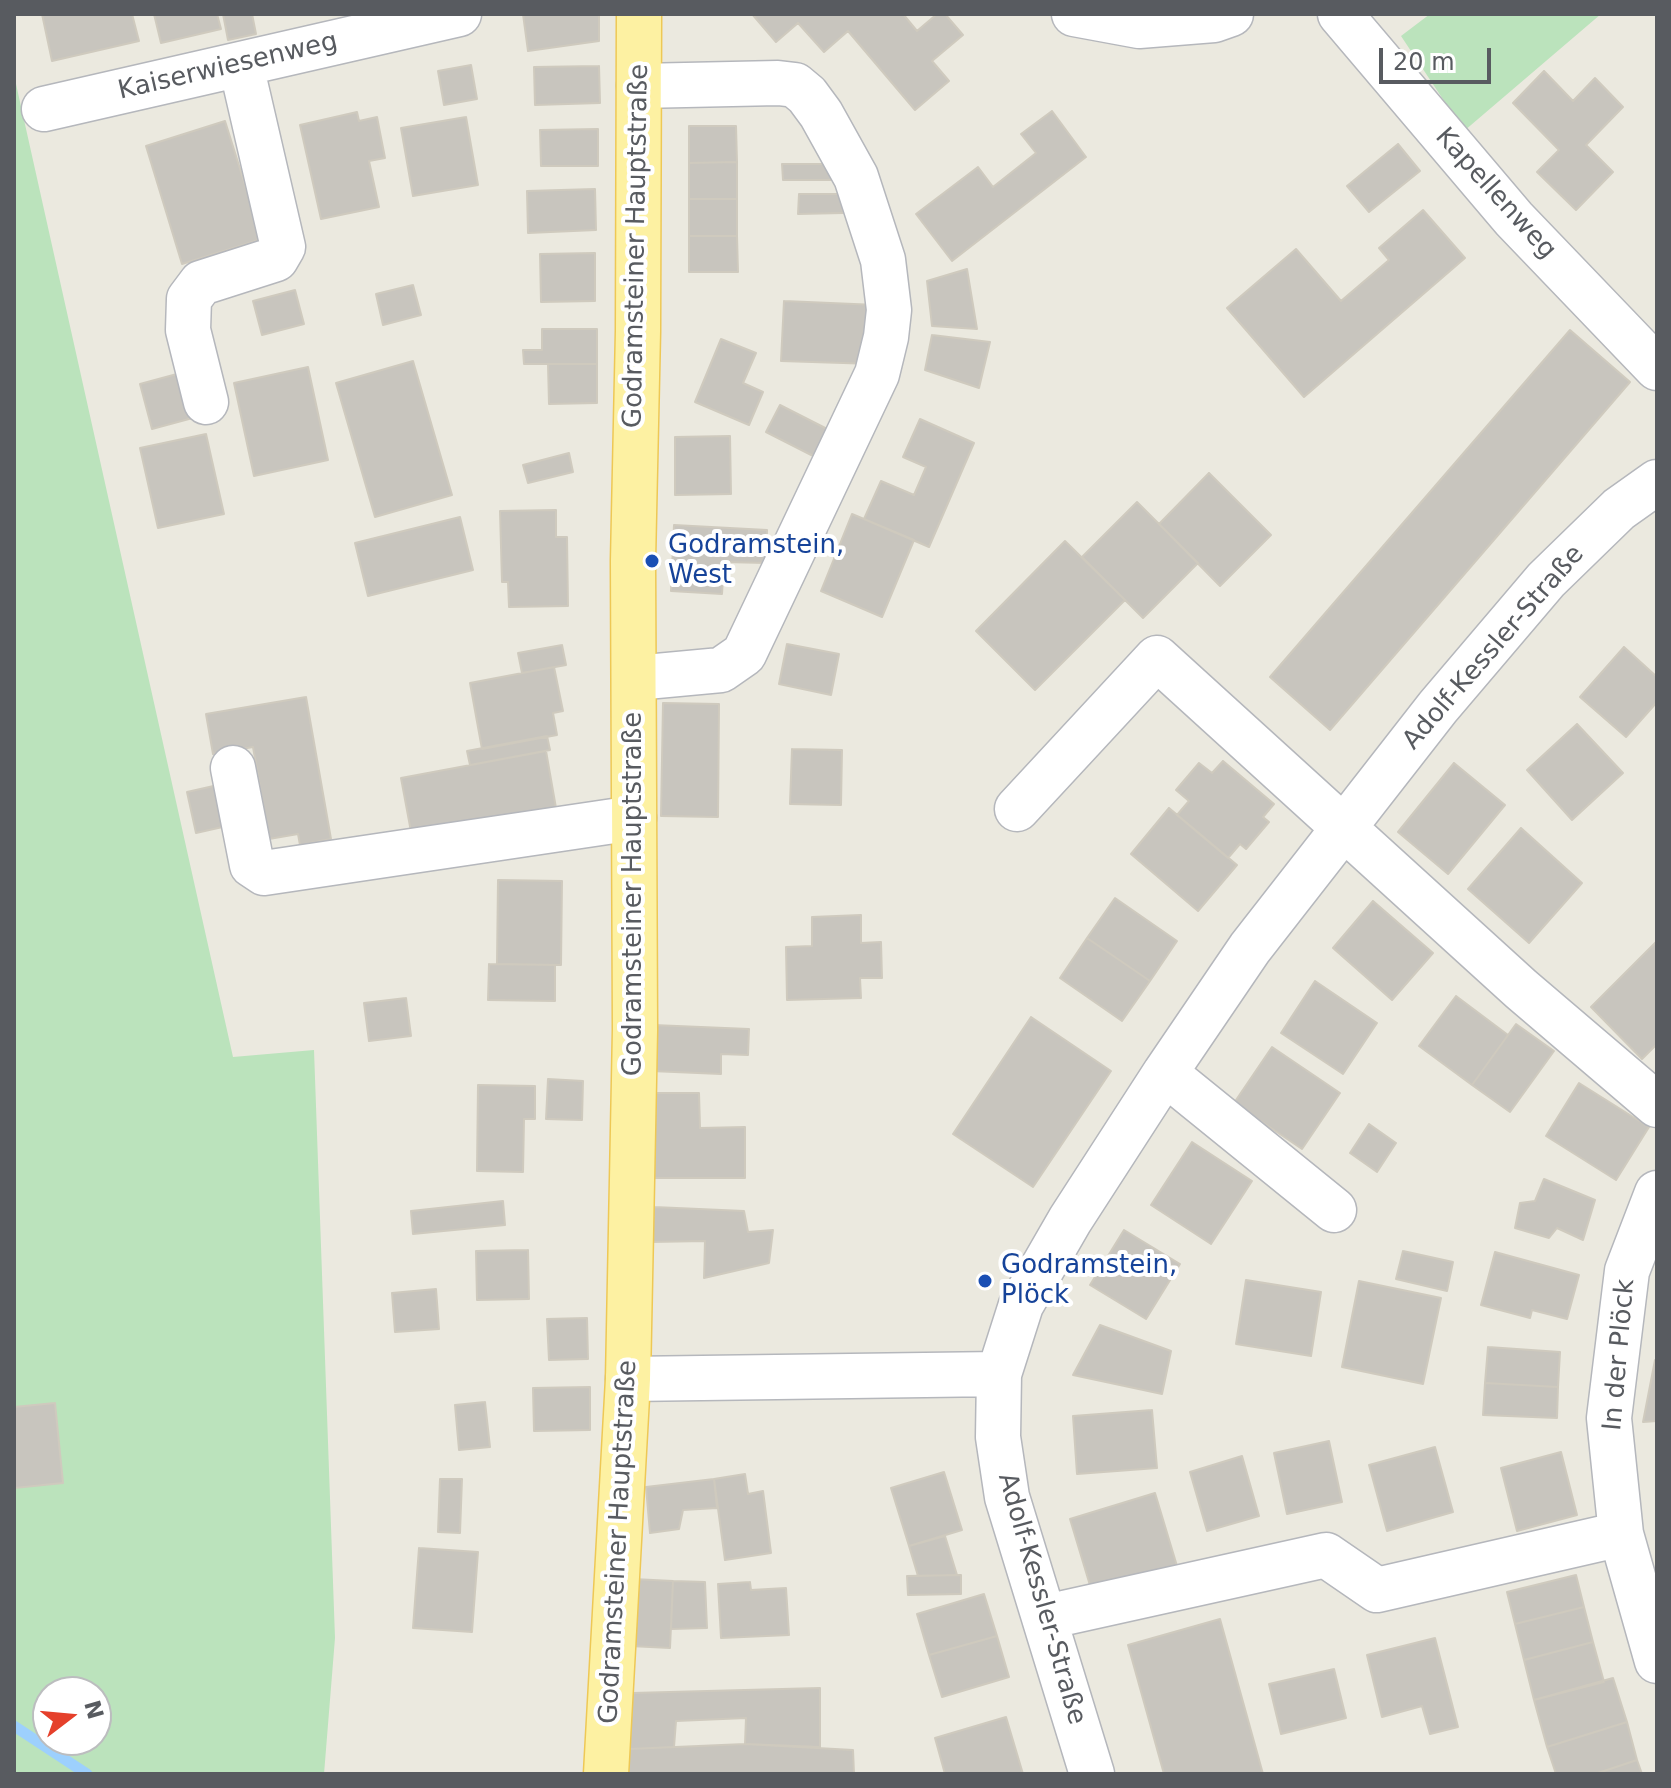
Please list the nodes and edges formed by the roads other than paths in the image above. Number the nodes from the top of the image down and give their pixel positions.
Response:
1 (459, 14) edge
2 (639, 14) edge
3 (1074, 14) edge
4 (1231, 14) edge
5 (1340, 14) edge
6 (241, 65) junction
7 (639, 86) junction
8 (44, 109) dead end
9 (1657, 368) edge
10 (206, 402) dead end
11 (1657, 482) edge
12 (635, 678) junction
13 (233, 768) dead end
14 (1017, 809) dead end
15 (634, 818) junction
16 (1344, 827) junction
17 (1165, 1073) junction
18 (1657, 1105) edge
19 (1657, 1193) edge
20 (1334, 1210) dead end
21 (999, 1374) junction
22 (628, 1379) junction
23 (1621, 1534) junction
24 (1046, 1617) junction
25 (1657, 1661) edge
26 (606, 1774) edge
27 (1092, 1774) edge

1 - 6 street, Kaiserwiesenweg
2 - 7 main road, Godramsteiner Hauptstraße
3 - 4 street
5 - 9 street, Kapellenweg
6 - 8 street, Kaiserwiesenweg
6 - 10 street
7 - 12 main road, Godramsteiner Hauptstraße
7 - 12 street
11 - 16 street, Adolf-Kessler-Straße
12 - 15 main road, Godramsteiner Hauptstraße
13 - 15 street
14 - 16 street
15 - 22 main road, Godramsteiner Hauptstraße
16 - 17 street, Adolf-Kessler-Straße
16 - 18 street
17 - 20 street
17 - 21 street, Adolf-Kessler-Straße
19 - 23 street, In der Plöck
21 - 22 street
21 - 24 street, Adolf-Kessler-Straße
22 - 26 main road, Godramsteiner Hauptstraße
23 - 24 street
23 - 25 street, In der Plöck
24 - 27 street, Adolf-Kessler-Straße

